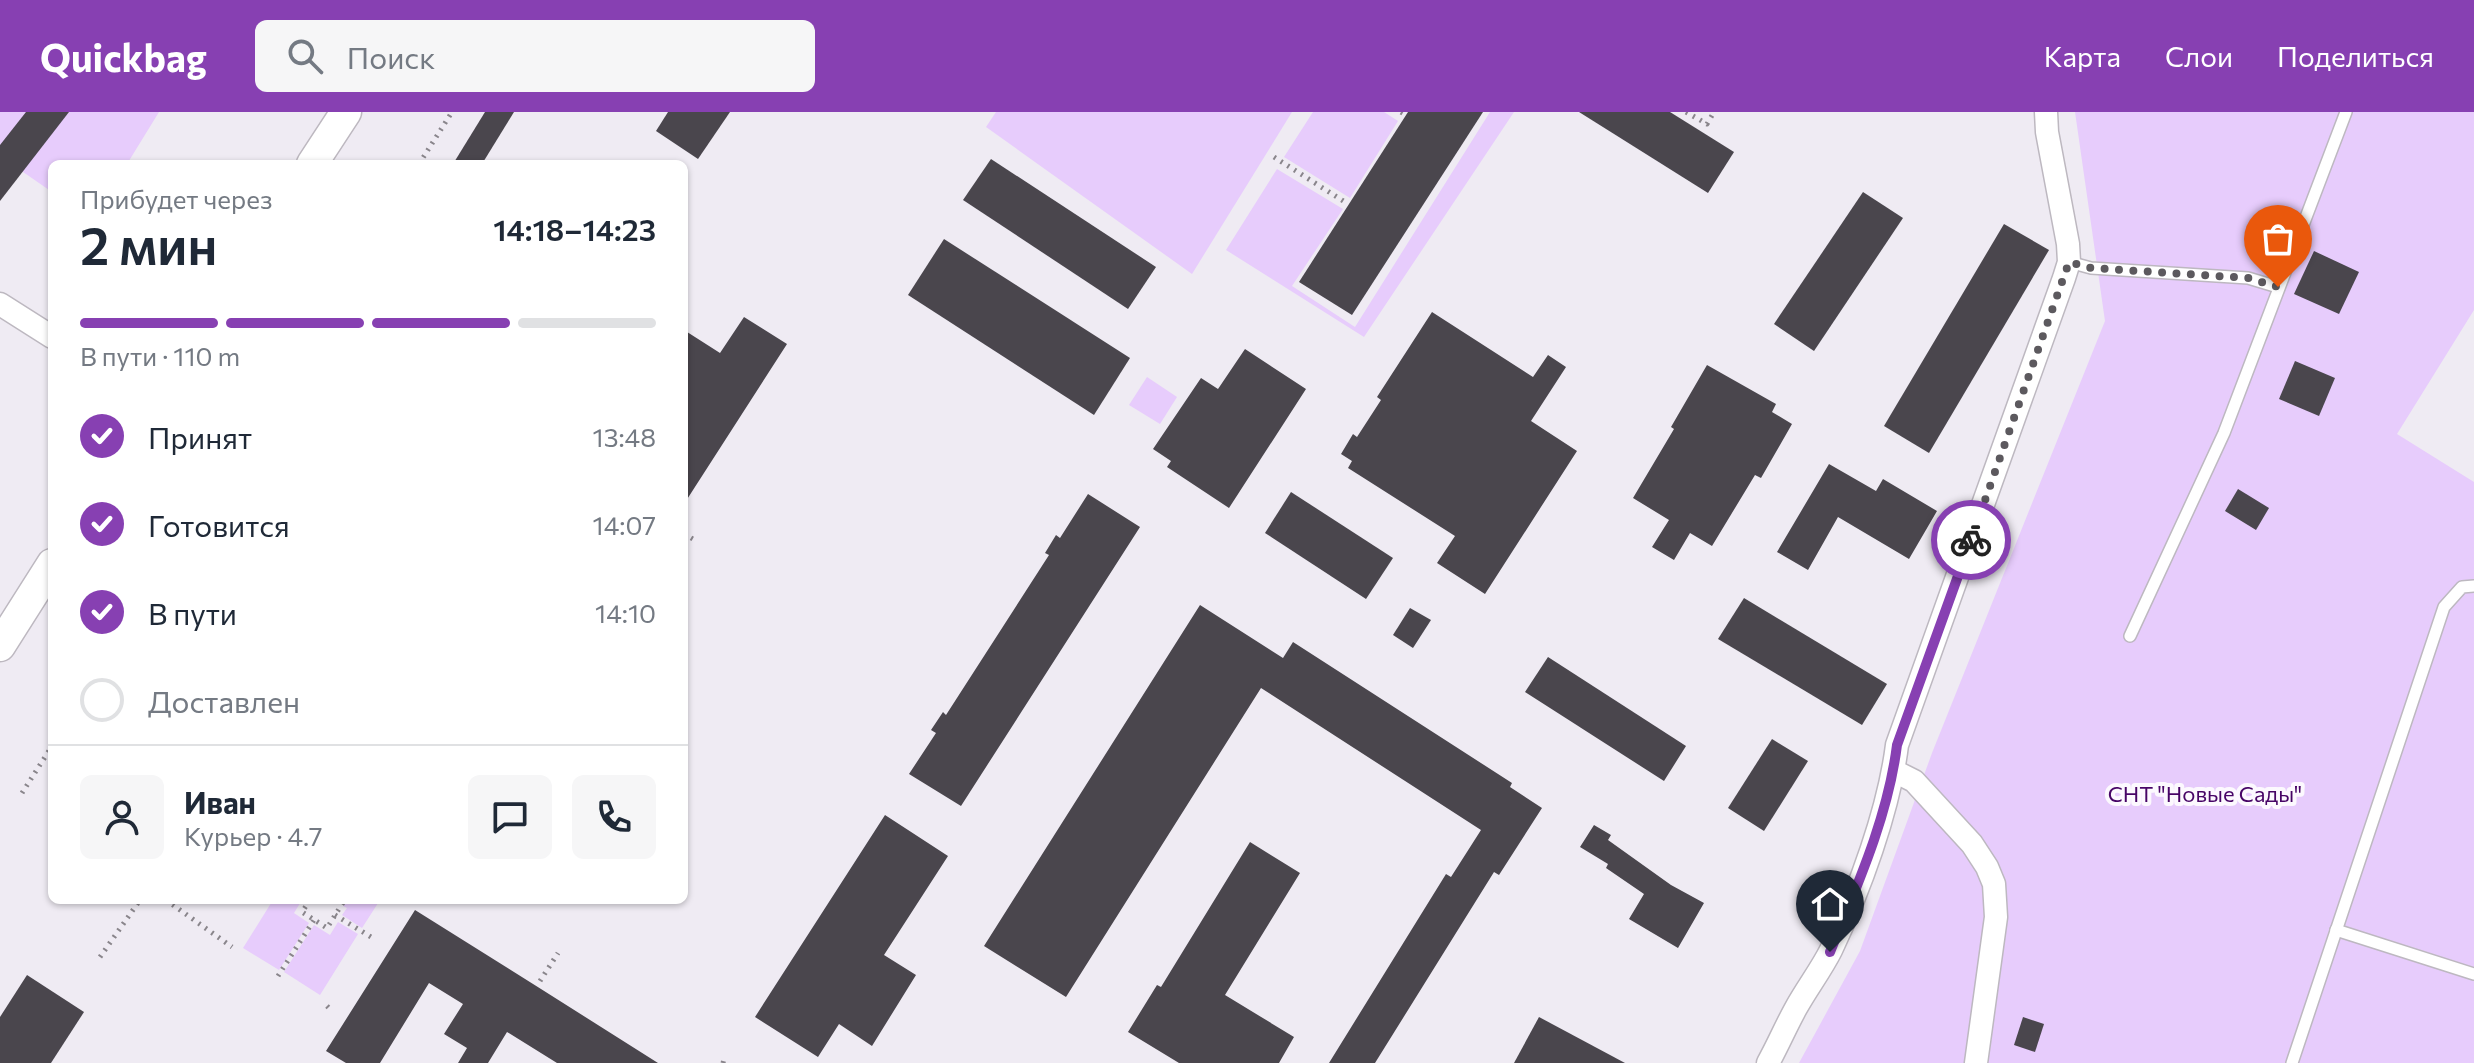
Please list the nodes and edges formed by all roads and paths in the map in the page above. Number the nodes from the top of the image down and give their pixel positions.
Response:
1 (346, 112) edge
2 (452, 112) edge
3 (1686, 112) edge
4 (1714, 112) edge
5 (2046, 112) edge
6 (2346, 112) edge
7 (1274, 157) dead end
8 (315, 160) edge
9 (422, 160) edge
10 (1348, 204) dead end
11 (2069, 262) junction
12 (2278, 287) junction
13 (0, 304) edge
14 (48, 334) edge
15 (688, 536) edge
16 (693, 539) dead end
17 (48, 570) edge
18 (2474, 586) edge
19 (2130, 636) dead end
20 (0, 646) edge
21 (48, 752) edge
22 (1894, 771) junction
23 (22, 793) dead end
24 (137, 904) edge
25 (172, 904) edge
26 (307, 904) edge
27 (342, 904) edge
28 (335, 915) junction
29 (314, 920) junction
30 (2336, 930) junction
31 (371, 937) dead end
32 (232, 947) dead end
33 (558, 953) dead end
34 (100, 957) dead end
35 (2474, 974) edge
36 (278, 976) dead end
37 (540, 981) dead end
38 (1768, 1063) edge
39 (1976, 1063) edge
40 (2292, 1063) edge

1 - 8 street
2 - 9 path
3 - 4 path
5 - 11 street
6 - 12 lane
7 - 10 path
11 - 12 lane
11 - 22 street
12 - 19 lane
13 - 14 street
15 - 16 path
17 - 20 street
18 - 30 lane
21 - 23 path
22 - 38 street
22 - 39 street
24 - 34 path
25 - 32 path
26 - 29 path
27 - 28 path
28 - 29 path
28 - 31 path
29 - 36 path
30 - 35 lane
30 - 40 lane
33 - 37 path

